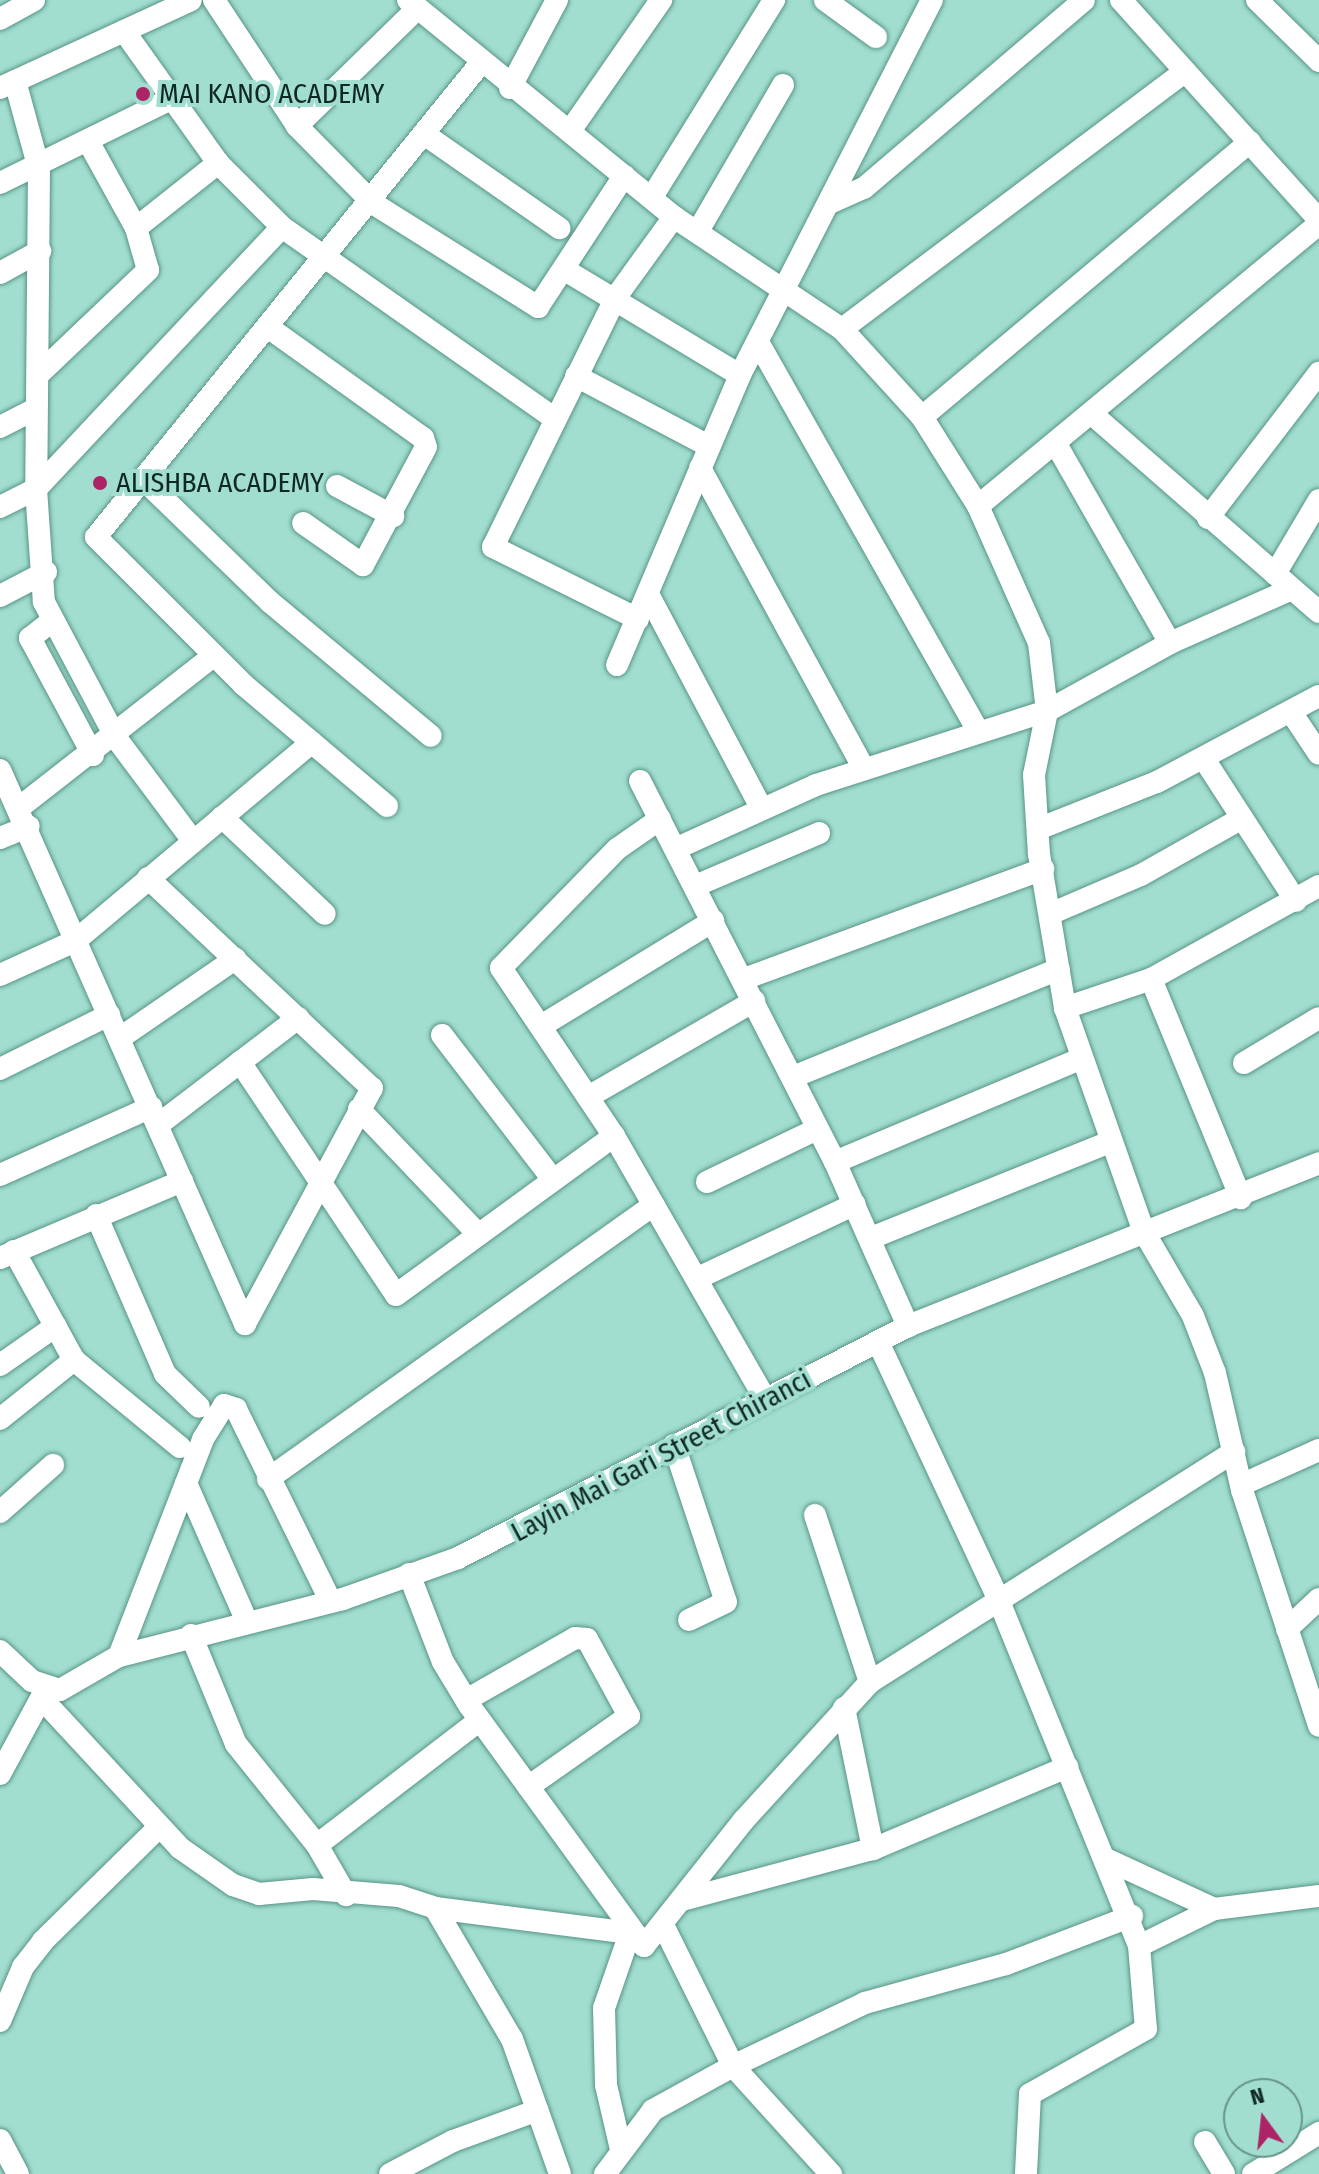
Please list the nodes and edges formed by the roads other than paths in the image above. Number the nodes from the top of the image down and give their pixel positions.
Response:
1 (34, 0) edge
2 (191, 0) edge
3 (214, 0) edge
4 (557, 0) edge
5 (661, 0) edge
6 (774, 0) edge
7 (825, 0) edge
8 (932, 0) edge
9 (1084, 0) edge
10 (1121, 0) edge
11 (1257, 0) edge
12 (412, 5) edge
13 (0, 19) edge
14 (124, 31) junction
15 (876, 37) dead end
16 (1319, 61) edge
17 (480, 64) junction
18 (1185, 71) junction
19 (8, 85) edge
20 (783, 85) dead end
21 (510, 88) junction
22 (173, 98) junction
23 (297, 126) junction
24 (570, 131) junction
25 (424, 134) junction
26 (88, 141) junction
27 (1250, 142) junction
28 (218, 163) junction
29 (39, 169) junction
30 (624, 176) junction
31 (0, 183) edge
32 (652, 197) junction
33 (832, 202) junction
34 (374, 204) junction
35 (674, 217) junction
36 (1319, 222) edge
37 (282, 227) junction
38 (136, 228) junction
39 (559, 228) dead end
40 (698, 231) junction
41 (40, 251) junction
42 (325, 262) junction
43 (565, 270) junction
44 (0, 273) edge
45 (788, 288) junction
46 (616, 297) junction
47 (842, 329) junction
48 (272, 330) junction
49 (758, 342) junction
50 (41, 372) junction
51 (1319, 373) edge
52 (740, 375) junction
53 (576, 376) junction
54 (35, 409) junction
55 (1092, 414) junction
56 (552, 417) junction
57 (922, 417) junction
58 (0, 427) edge
59 (1056, 444) junction
60 (709, 446) junction
61 (700, 468) junction
62 (143, 479) junction
63 (337, 486) dead end
64 (36, 489) junction
65 (1319, 500) edge
66 (978, 506) junction
67 (0, 507) edge
68 (393, 516) junction
69 (1208, 518) junction
70 (303, 523) dead end
71 (46, 572) junction
72 (1283, 582) junction
73 (648, 594) junction
74 (0, 596) edge
75 (1319, 612) edge
76 (638, 619) junction
77 (52, 621) junction
78 (1170, 643) junction
79 (213, 656) junction
80 (617, 665) dead end
81 (1319, 696) edge
82 (1047, 711) junction
83 (1291, 712) junction
84 (978, 731) junction
85 (431, 736) dead end
86 (116, 738) junction
87 (312, 742) junction
88 (1319, 754) edge
89 (93, 755) junction
90 (1204, 759) junction
91 (864, 769) junction
92 (3, 781) edge
93 (640, 781) dead end
94 (387, 806) dead end
95 (761, 807) junction
96 (24, 817) junction
97 (222, 817) junction
98 (1242, 818) junction
99 (660, 819) junction
100 (1038, 829) junction
101 (819, 833) dead end
102 (0, 838) edge
103 (193, 841) junction
104 (675, 849) junction
105 (1043, 869) junction
106 (148, 878) junction
107 (695, 886) junction
108 (1319, 886) edge
109 (1296, 901) junction
110 (325, 914) dead end
111 (1050, 914) junction
112 (713, 921) junction
113 (75, 941) junction
114 (235, 959) junction
115 (1059, 969) junction
116 (0, 975) edge
117 (744, 979) junction
118 (1151, 979) junction
119 (754, 1001) junction
120 (1065, 1008) junction
121 (109, 1015) junction
122 (298, 1018) junction
123 (1319, 1018) edge
124 (541, 1026) junction
125 (442, 1035) dead end
126 (120, 1038) junction
127 (1082, 1058) junction
128 (240, 1062) junction
129 (1244, 1063) dead end
130 (0, 1069) edge
131 (793, 1077) junction
132 (588, 1097) junction
133 (359, 1109) junction
134 (155, 1116) junction
135 (817, 1129) junction
136 (614, 1136) junction
137 (1110, 1142) junction
138 (835, 1162) junction
139 (1319, 1163) edge
140 (0, 1175) edge
141 (551, 1177) junction
142 (182, 1181) junction
143 (707, 1182) dead end
144 (316, 1185) junction
145 (1241, 1198) junction
146 (855, 1204) junction
147 (654, 1205) junction
148 (96, 1215) junction
149 (476, 1232) junction
150 (1144, 1232) junction
151 (871, 1238) junction
152 (7, 1254) edge
153 (700, 1277) junction
154 (56, 1326) junction
155 (908, 1326) junction
156 (879, 1344) junction
157 (74, 1360) junction
158 (0, 1365) edge
159 (764, 1397) junction
160 (199, 1407) dead end
161 (0, 1419) edge
162 (674, 1445) junction
163 (180, 1447) dead end
164 (1319, 1450) edge
165 (1234, 1452) junction
166 (53, 1465) dead end
167 (268, 1479) junction
168 (186, 1483) junction
169 (1241, 1485) junction
170 (0, 1512) edge
171 (815, 1515) dead end
172 (409, 1574) junction
173 (997, 1596) junction
174 (1319, 1599) edge
175 (331, 1602) junction
176 (689, 1620) dead end
177 (247, 1622) junction
178 (1287, 1629) junction
179 (191, 1635) junction
180 (0, 1651) edge
181 (119, 1656) junction
182 (870, 1682) junction
183 (45, 1695) junction
184 (466, 1700) junction
185 (844, 1708) junction
186 (480, 1720) junction
187 (1319, 1726) edge
188 (1067, 1767) junction
189 (0, 1774) edge
190 (528, 1787) junction
191 (159, 1827) junction
192 (317, 1845) junction
193 (873, 1849) junction
194 (1108, 1860) junction
195 (346, 1895) junction
196 (1319, 1896) edge
197 (682, 1900) junction
198 (435, 1908) junction
199 (1214, 1909) junction
200 (1132, 1916) junction
201 (664, 1927) junction
202 (630, 1933) junction
203 (1139, 1946) junction
204 (0, 2021) edge
205 (733, 2066) junction
206 (538, 2110) junction
207 (1319, 2133) edge
208 (0, 2140) edge
209 (1205, 2142) dead end
210 (620, 2145) junction
211 (418, 2168) edge
212 (18, 2174) edge
213 (390, 2174) edge
214 (560, 2174) edge
215 (605, 2174) edge
216 (831, 2174) edge
217 (1026, 2174) edge
218 (1224, 2174) edge
219 (1253, 2174) edge

1 - 13 street
2 - 14 street
3 - 23 street
4 - 21 street
5 - 24 street
6 - 32 street
7 - 15 street
8 - 33 street
9 - 33 street
10 - 18 street
11 - 16 street
12 - 17 street
12 - 23 street
14 - 19 street
14 - 22 street
17 - 21 street
17 - 25 street
18 - 27 street
18 - 47 street
19 - 29 street
20 - 40 street
21 - 24 street
22 - 26 street
22 - 28 street
23 - 34 street
24 - 30 street
25 - 34 street
25 - 39 street
26 - 29 street
26 - 38 street
27 - 36 street
27 - 57 street
28 - 37 street
28 - 38 street
29 - 31 street
29 - 41 street
30 - 32 street
30 - 43 street
32 - 35 street
33 - 45 street
34 - 42 street
34 - 43 street
35 - 40 street
35 - 46 street
36 - 55 street
37 - 42 street
37 - 64 street
38 - 50 street
40 - 45 street
41 - 44 street
41 - 50 street
42 - 48 street
42 - 56 street
43 - 46 street
45 - 47 street
45 - 49 street
46 - 52 street
46 - 53 street
47 - 57 street
48 - 62 street
48 - 68 street
49 - 52 street
49 - 84 street
50 - 54 street
51 - 69 street
52 - 60 street
53 - 56 street
53 - 60 street
54 - 58 street
54 - 64 street
55 - 59 street
55 - 69 street
56 - 76 street
57 - 66 street
59 - 66 street
59 - 78 street
60 - 61 street
61 - 73 street
61 - 91 street
62 - 79 street
62 - 85 street
63 - 68 street
64 - 67 street
64 - 71 street
65 - 72 street
66 - 82 street
68 - 70 street
69 - 72 street
71 - 74 street
71 - 77 street
72 - 75 street
72 - 78 street
73 - 76 street
73 - 95 street
76 - 80 street
77 - 86 street
77 - 89 street
78 - 82 street
79 - 86 street
79 - 87 street
81 - 83 street
82 - 84 street
82 - 100 street
83 - 88 street
83 - 90 street
84 - 91 street
86 - 89 street
86 - 103 street
87 - 94 street
87 - 97 street
89 - 96 street
90 - 98 street
90 - 100 street
91 - 95 street
92 - 96 street
93 - 99 street
95 - 104 street
96 - 102 street
96 - 113 street
97 - 103 street
97 - 110 street
98 - 109 street
98 - 111 street
99 - 104 street
99 - 124 street
100 - 105 street
101 - 107 street
103 - 106 street
104 - 107 street
105 - 111 street
105 - 117 street
106 - 113 street
106 - 114 street
107 - 112 street
108 - 109 street
109 - 118 street
111 - 115 street
112 - 117 street
112 - 124 street
113 - 116 street
113 - 121 street
114 - 122 street
114 - 126 street
115 - 120 street
115 - 131 street
117 - 119 street
118 - 120 street
118 - 145 street
119 - 131 street
119 - 132 street
120 - 127 street
121 - 126 street
121 - 130 street
122 - 128 street
122 - 133 street
123 - 129 street
124 - 132 street
125 - 141 street
126 - 134 street
127 - 137 street
127 - 138 street
128 - 134 street
128 - 144 street
131 - 135 street
132 - 136 street
133 - 144 street
133 - 149 street
134 - 140 street
134 - 142 street
135 - 138 street
135 - 143 street
136 - 141 street
136 - 147 street
137 - 150 street
137 - 151 street
138 - 146 street
139 - 145 street, Layin Mai Gari Street Chiranci
141 - 149 street
142 - 144 street
142 - 148 street
144 - 149 street
145 - 150 street, Layin Mai Gari Street Chiranci
146 - 151 street
146 - 153 street
147 - 153 street
147 - 167 street
148 - 152 street
148 - 160 street
150 - 155 street, Layin Mai Gari Street Chiranci
150 - 165 street
151 - 155 street
152 - 154 street
153 - 159 street
154 - 157 street
154 - 158 street
155 - 156 street, Layin Mai Gari Street Chiranci
156 - 159 street, Layin Mai Gari Street Chiranci
156 - 173 street
157 - 161 street
157 - 163 street
159 - 162 street, Layin Mai Gari Street Chiranci
162 - 172 street, Layin Mai Gari Street Chiranci
162 - 176 street
164 - 169 street
165 - 169 street
165 - 173 street
166 - 170 street
167 - 168 street
167 - 175 street
168 - 177 street
168 - 181 street
169 - 178 street
171 - 182 street
172 - 175 street, Layin Mai Gari Street Chiranci
172 - 184 street
173 - 182 street
173 - 188 street
174 - 178 street
175 - 177 street, Layin Mai Gari Street Chiranci
177 - 179 street, Layin Mai Gari Street Chiranci
178 - 187 street
179 - 181 street, Layin Mai Gari Street Chiranci
179 - 192 street
180 - 183 street
181 - 183 street, Layin Mai Gari Street Chiranci
182 - 185 street
183 - 189 street
183 - 191 street
184 - 186 street
184 - 190 street
185 - 193 street
185 - 197 street
186 - 190 street
186 - 192 street
188 - 193 street
188 - 194 street
190 - 202 street
191 - 195 street
191 - 204 street
192 - 195 street
193 - 197 street
194 - 199 street
194 - 200 street
195 - 198 street
196 - 199 street
197 - 201 street
198 - 202 street
198 - 206 street
199 - 203 street
200 - 203 street
200 - 205 street
201 - 202 street
201 - 205 street
202 - 210 street
203 - 217 street
205 - 210 street
205 - 216 street
206 - 211 street
206 - 214 street
207 - 219 street
208 - 212 street
209 - 218 street
210 - 215 street
211 - 213 street

